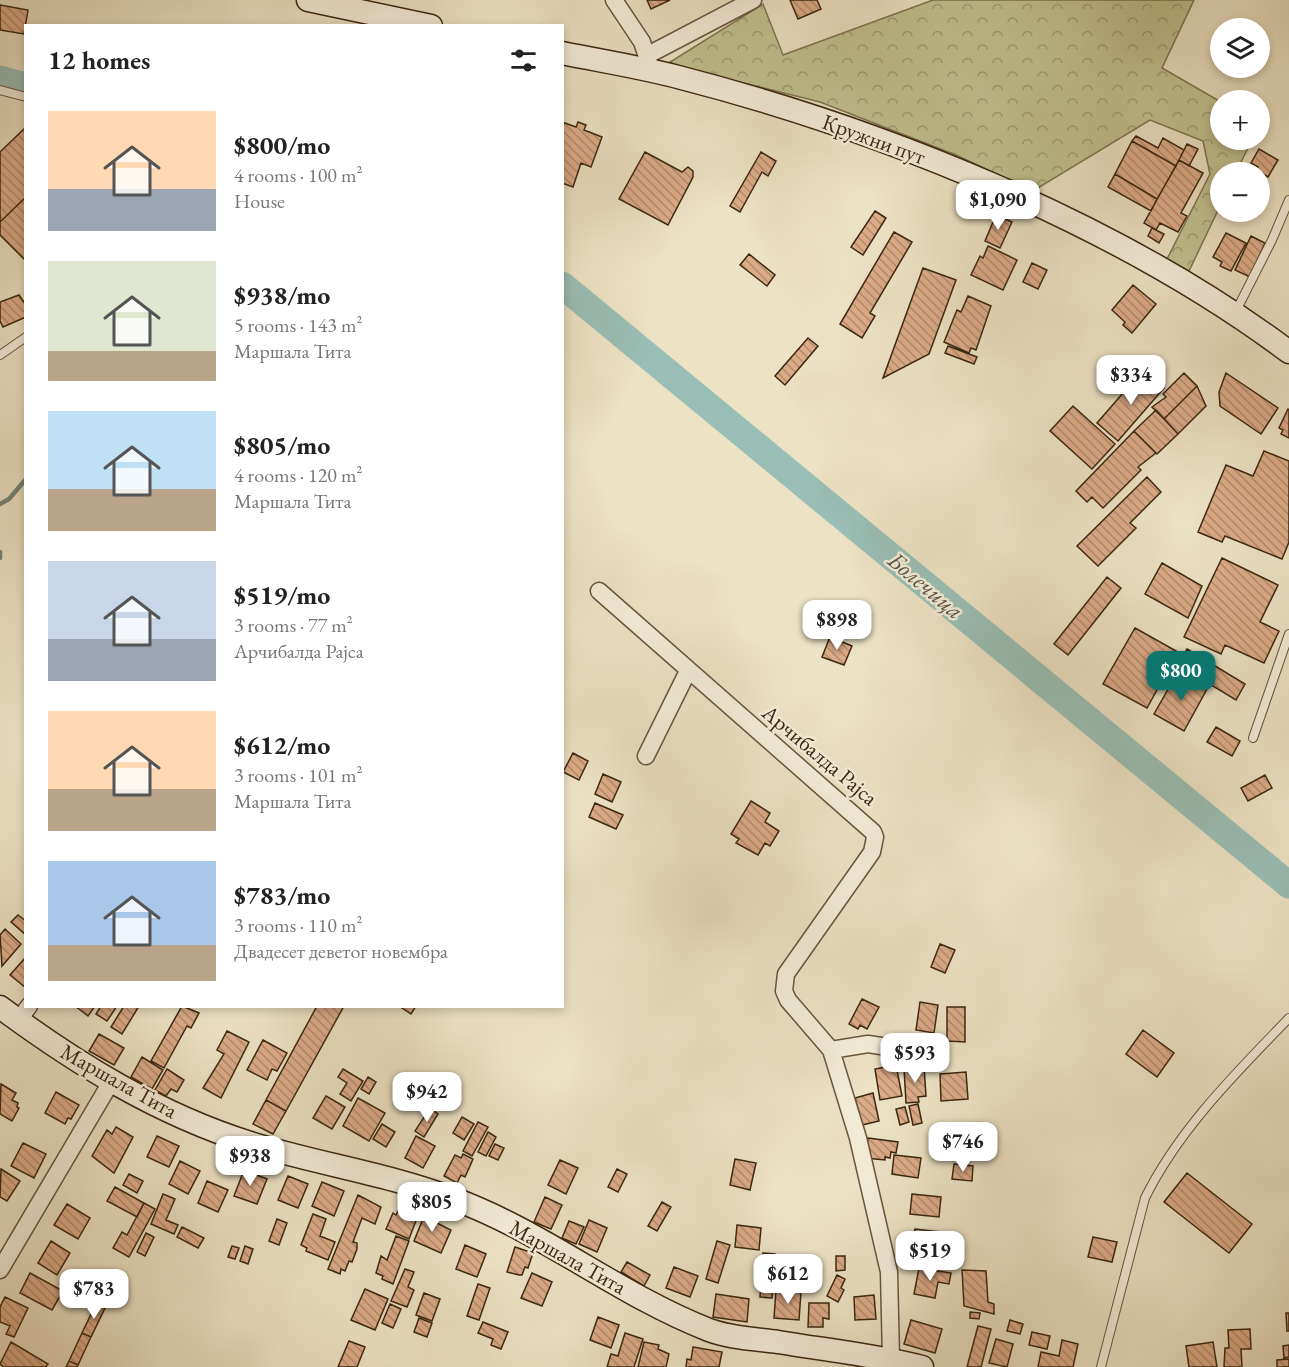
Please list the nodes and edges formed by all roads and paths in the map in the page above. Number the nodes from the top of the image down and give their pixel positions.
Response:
1 (308, 0) edge
2 (615, 0) edge
3 (753, 0) edge
4 (422, 24) edge
5 (564, 53) edge
6 (649, 63) junction
7 (0, 90) edge
8 (24, 96) edge
9 (1289, 200) edge
10 (1234, 314) junction
11 (24, 338) edge
12 (1289, 352) edge
13 (0, 355) edge
14 (599, 591) dead end
15 (1289, 634) edge
16 (688, 671) junction
17 (1253, 738) dead end
18 (646, 756) dead end
19 (0, 1007) edge
20 (24, 1013) edge
21 (1289, 1018) edge
22 (831, 1050) junction
23 (934, 1054) dead end
24 (111, 1082) junction
25 (0, 1270) edge
26 (891, 1359) junction
27 (922, 1367) edge
28 (1101, 1367) edge

1 - 4 street
2 - 6 street
3 - 6 street
5 - 6 street, Кружни пут
6 - 10 street, Кружни пут
7 - 8 lane
9 - 10 lane
10 - 12 street, Кружни пут
11 - 13 lane
14 - 16 street, Арчибалда Рајса
15 - 17 lane
16 - 18 street
16 - 22 street, Арчибалда Рајса
19 - 20 street, Маршала Тита
20 - 24 street, Маршала Тита
21 - 28 lane
22 - 23 street
22 - 26 street, Арчибалда Рајса
24 - 25 street
24 - 26 street, Маршала Тита
26 - 27 street, Маршала Тита

